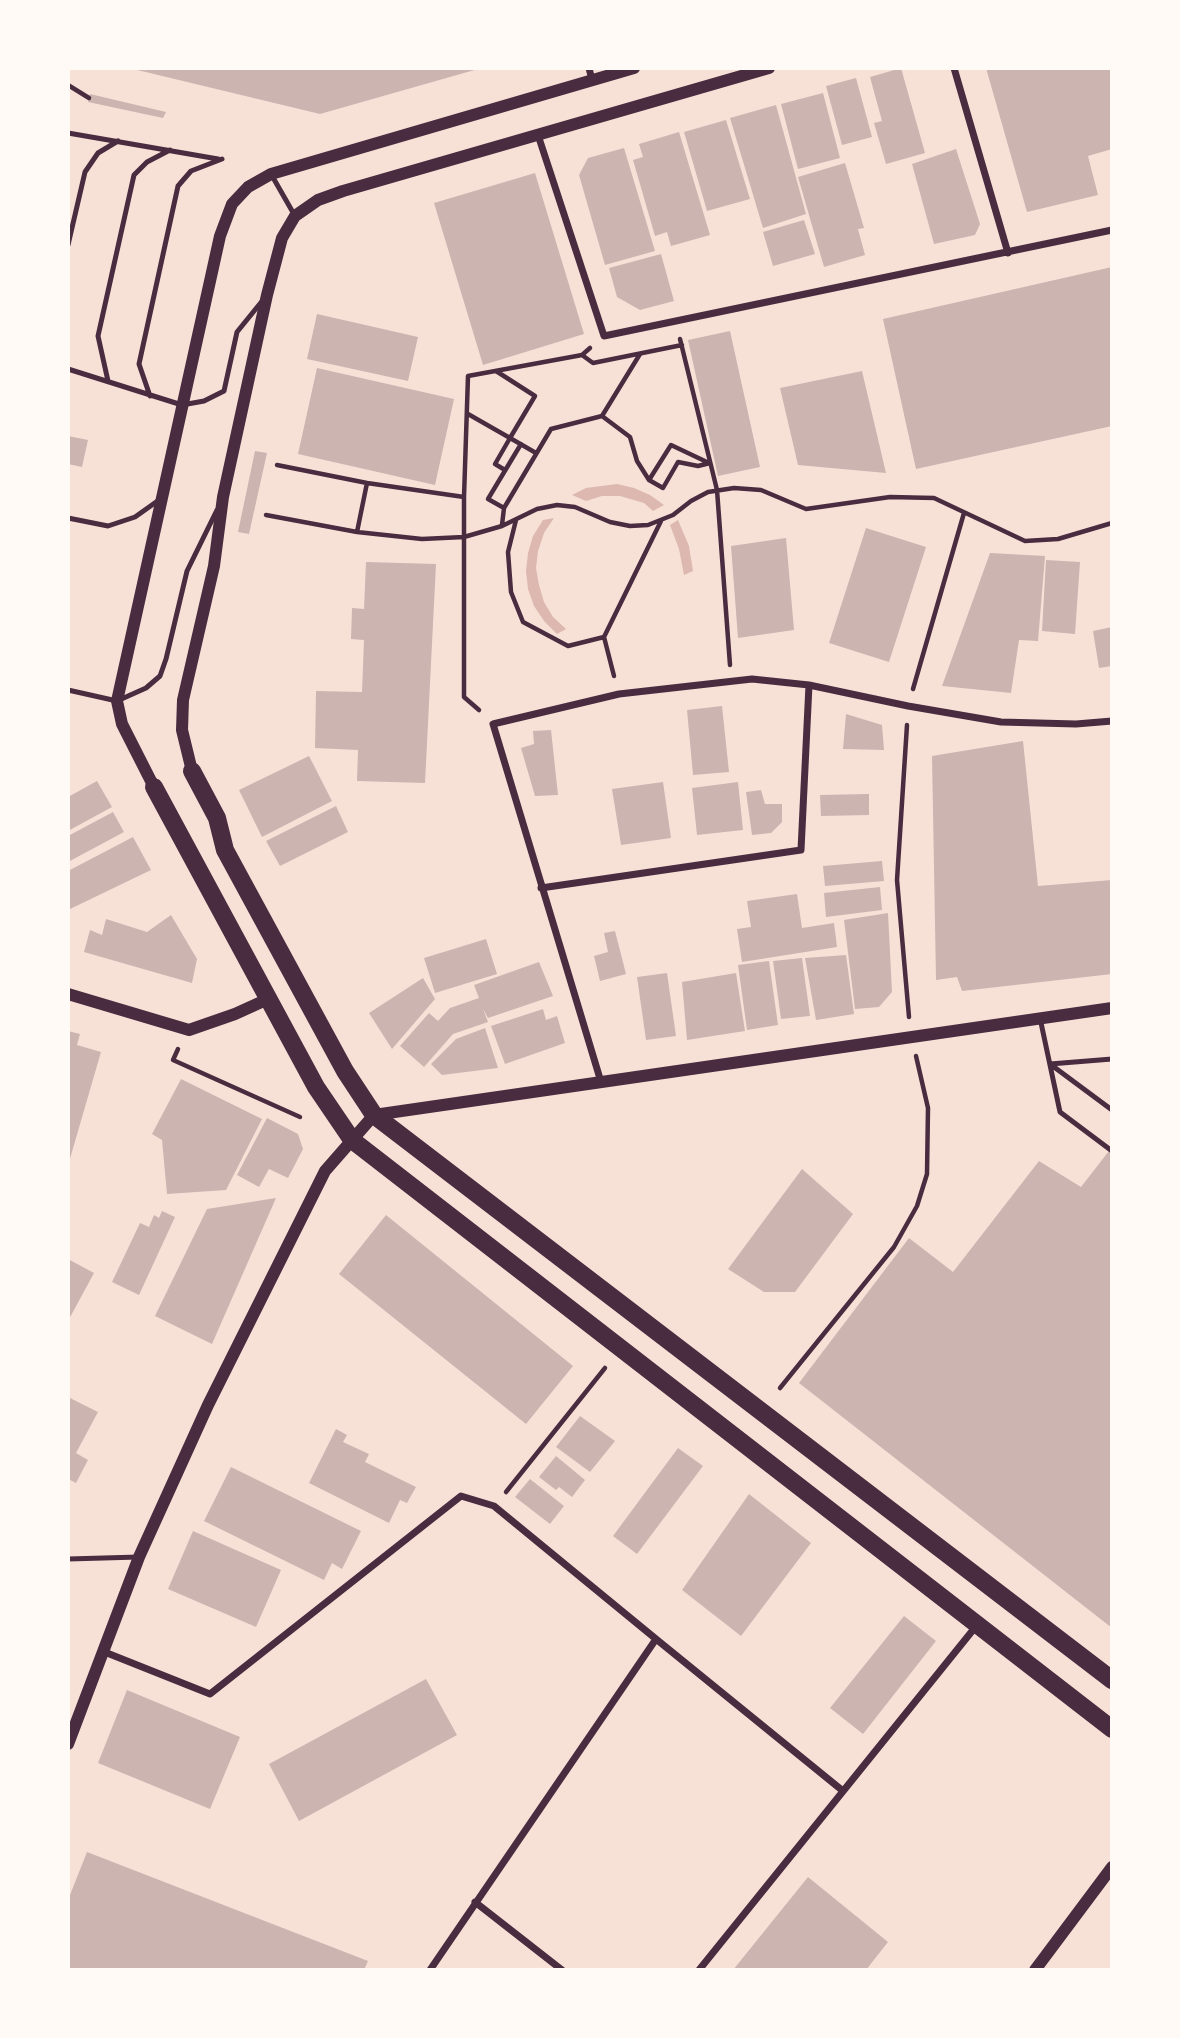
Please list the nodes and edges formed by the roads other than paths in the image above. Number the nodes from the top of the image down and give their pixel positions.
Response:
1 (634, 68) edge
2 (769, 68) edge
3 (954, 68) edge
4 (591, 74) edge
5 (68, 133) edge
6 (538, 135) junction
7 (118, 141) junction
8 (170, 150) junction
9 (271, 174) junction
10 (295, 216) junction
11 (1112, 230) edge
12 (68, 245) edge
13 (1008, 253) junction
14 (267, 295) junction
15 (68, 369) edge
16 (108, 381) junction
17 (150, 396) junction
18 (183, 405) junction
19 (223, 497) junction
20 (162, 498) junction
21 (68, 518) edge
22 (809, 685) junction
23 (68, 690) edge
24 (117, 701) junction
25 (1112, 721) edge
26 (192, 771) joint
27 (154, 787) joint
28 (541, 888) junction
29 (68, 994) edge
30 (268, 999) junction
31 (1112, 1008) edge
32 (1040, 1017) junction
33 (1112, 1059) edge
34 (1049, 1064) junction
35 (601, 1082) junction
36 (1112, 1110) edge
37 (374, 1115) junction
38 (352, 1140) junction
39 (1112, 1151) edge
40 (139, 1557) junction
41 (68, 1559) edge
42 (978, 1625) junction
43 (656, 1639) junction
44 (102, 1651) junction
45 (1112, 1680) edge
46 (1112, 1729) edge
47 (68, 1744) edge
48 (843, 1791) junction
49 (1112, 1867) edge
50 (475, 1902) junction
51 (430, 1970) edge
52 (562, 1970) edge
53 (699, 1970) edge
54 (1035, 1970) edge

1 - 4 street
2 - 6 street
3 - 13 street
4 - 9 street
5 - 7 lane
6 - 10 street
6 - 13 street
7 - 8 lane
7 - 12 lane
8 - 16 lane
8 - 17 lane
9 - 10 lane
9 - 18 street
10 - 14 street
11 - 13 street
14 - 18 lane
14 - 19 street
15 - 16 lane
16 - 17 lane
17 - 18 lane
18 - 20 street
19 - 24 lane
19 - 26 street
20 - 21 lane
20 - 24 street
22 - 25 street
22 - 28 street
22 - 28 street
23 - 24 lane
24 - 27 street
26 - 37 main road
27 - 30 main road
28 - 35 street
29 - 30 street
30 - 38 main road
31 - 32 street
32 - 34 lane
32 - 35 street
33 - 34 lane
34 - 36 lane
34 - 39 lane
35 - 37 street
37 - 38 street
37 - 45 main road
38 - 40 street
38 - 42 main road
40 - 41 lane
40 - 44 street
42 - 46 main road
42 - 48 street
43 - 44 street
43 - 48 street
43 - 50 street
44 - 47 street
48 - 53 street
49 - 54 street
50 - 51 street
50 - 52 street

